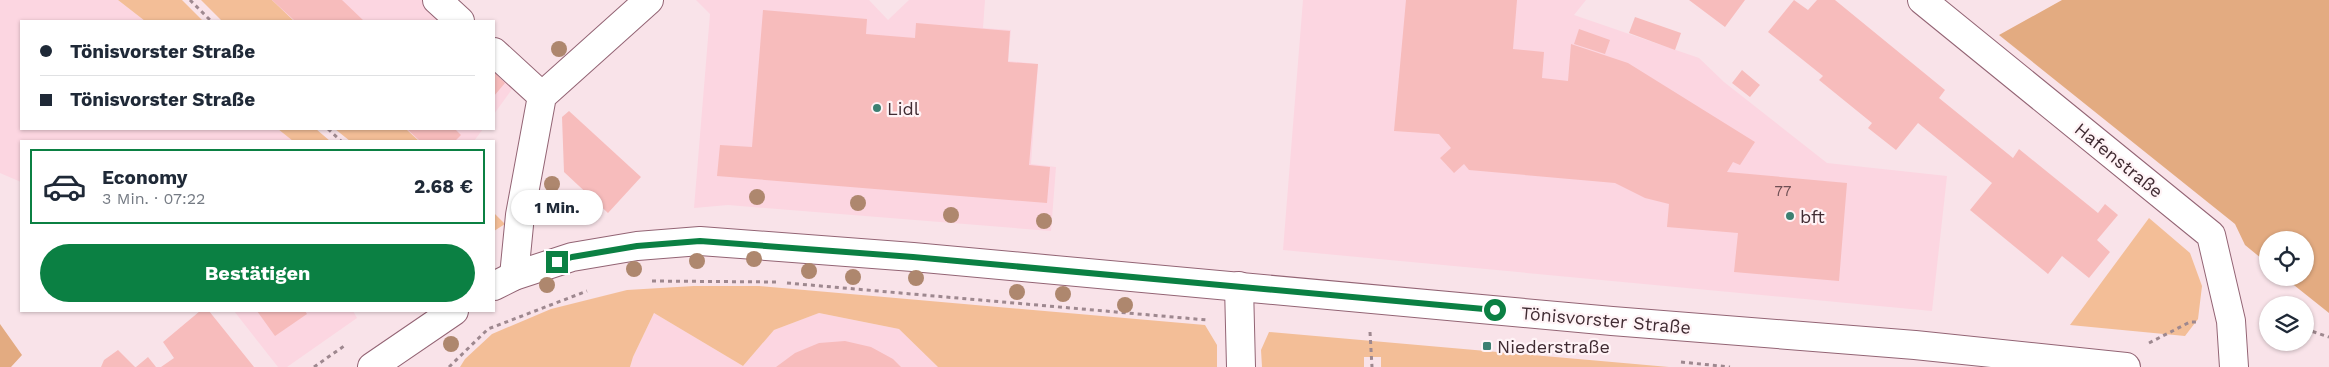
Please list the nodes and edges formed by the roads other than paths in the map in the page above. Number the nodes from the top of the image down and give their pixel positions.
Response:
1 (437, 0) edge
2 (649, 0) edge
3 (1922, 0) edge
4 (459, 20) edge
5 (495, 53) edge
6 (542, 96) junction
7 (504, 281) edge
8 (1240, 286) junction
9 (453, 312) edge
10 (372, 367) edge
11 (1242, 367) edge
12 (2126, 367) edge
13 (2234, 367) edge

1 - 4 main road
2 - 6 main road
3 - 13 main road, Hafenstraße
5 - 6 main road
6 - 7 main road
7 - 8 main road, Tönisvorster Straße
8 - 11 main road
8 - 12 main road, Tönisvorster Straße
9 - 10 main road

